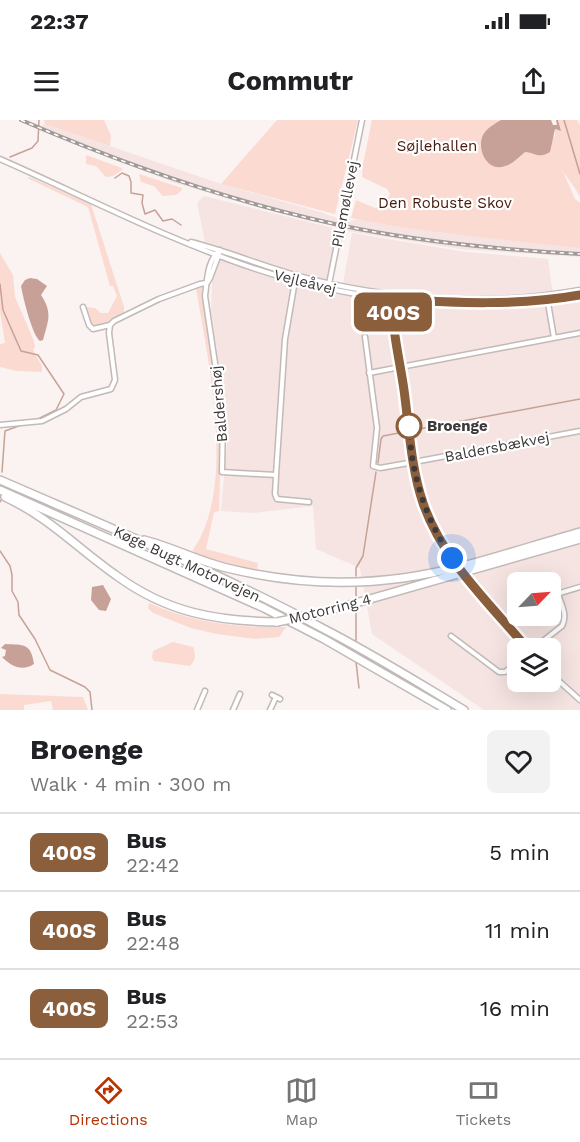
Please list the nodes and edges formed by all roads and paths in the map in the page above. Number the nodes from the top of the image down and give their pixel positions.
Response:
1 (362, 120) edge
2 (0, 159) edge
3 (218, 253) junction
4 (296, 275) junction
5 (294, 280) junction
6 (206, 283) junction
7 (329, 283) junction
8 (328, 289) junction
9 (580, 290) edge
10 (361, 295) junction
11 (580, 295) edge
12 (393, 296) junction
13 (547, 297) junction
14 (392, 306) junction
15 (83, 307) dead end
16 (110, 325) junction
17 (580, 333) edge
18 (365, 337) dead end
19 (554, 338) junction
20 (401, 366) junction
21 (369, 373) junction
22 (0, 425) edge
23 (580, 431) edge
24 (414, 462) junction
25 (276, 475) junction
26 (0, 480) edge
27 (0, 490) edge
28 (0, 494) edge
29 (309, 502) dead end
30 (580, 532) edge
31 (127, 536) junction
32 (580, 539) edge
33 (580, 543) edge
34 (539, 550) junction
35 (580, 587) edge
36 (561, 593) edge
37 (561, 603) edge
38 (561, 625) edge
39 (560, 626) edge
40 (451, 636) dead end
41 (518, 638) edge
42 (546, 638) edge
43 (507, 670) edge
44 (561, 684) edge
45 (205, 691) dead end
46 (240, 694) dead end
47 (276, 697) dead end
48 (580, 700) edge
49 (197, 710) edge
50 (233, 710) edge
51 (270, 710) edge
52 (447, 710) edge
53 (464, 710) edge

1 - 7 street, Pilemøllevej
2 - 3 street, Vejleåvej
3 - 4 street, Vejleåvej
3 - 5 street, Vejleåvej
3 - 6 street, Baldershøj
4 - 5 street
4 - 7 street, Vejleåvej
5 - 8 street, Vejleåvej
5 - 25 street
6 - 16 street
6 - 25 street, Baldershøj
7 - 8 street, Pilemøllevej
7 - 12 street, Vejleåvej
8 - 10 street, Vejleåvej
9 - 13 street, Vejleåvej
10 - 12 street, Vejleåvej
10 - 14 street
11 - 13 street, Vejleåvej
12 - 13 street, Vejleåvej
12 - 14 street
13 - 19 street
14 - 20 street
15 - 16 street
16 - 22 street
17 - 19 street
18 - 21 street
19 - 20 street
20 - 21 street
20 - 24 street
21 - 24 street, Baldersbækvej
23 - 24 street, Baldersbækvej
24 - 41 street, bridge
25 - 29 street
26 - 31 highway, Køge Bugt Motorvejen
27 - 52 highway, Køge Bugt Motorvejen
28 - 34 highway, Motorring 4, bridge
30 - 31 highway, Motorring 4
31 - 53 highway, Køge Bugt Motorvejen
32 - 34 highway, Motorring 4
33 - 34 highway
35 - 36 street
37 - 38 street
39 - 42 street
40 - 43 street
44 - 48 street
45 - 49 street
46 - 50 street
47 - 51 street

